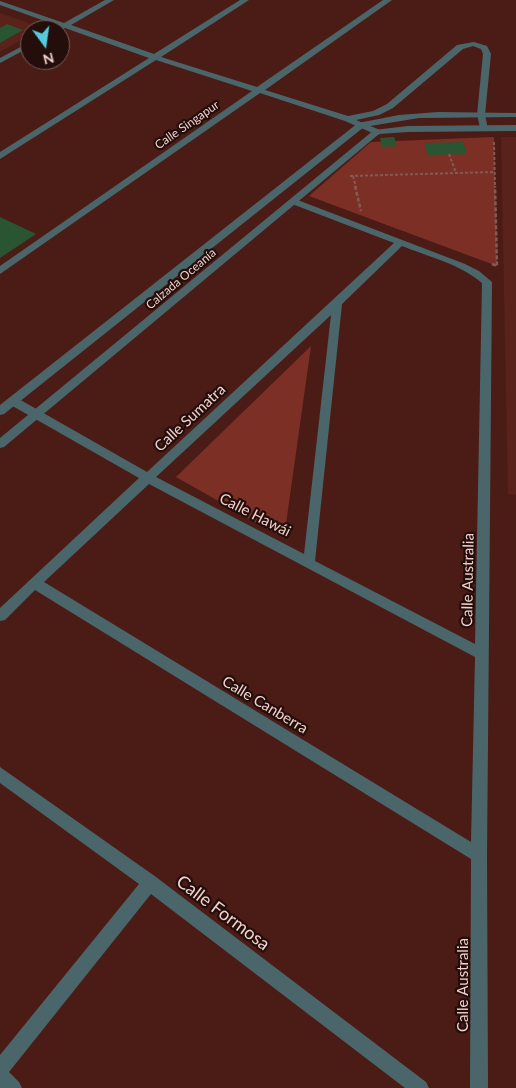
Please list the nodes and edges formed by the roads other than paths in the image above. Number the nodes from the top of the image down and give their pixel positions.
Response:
1 (110, 0) edge
2 (245, 0) edge
3 (388, 0) edge
4 (0, 3) edge
5 (53, 20) edge
6 (70, 22) edge
7 (70, 26) edge
8 (20, 50) edge
9 (154, 57) junction
10 (0, 61) edge
11 (258, 91) junction
12 (516, 114) edge
13 (481, 115) junction
14 (348, 120) junction
15 (362, 125) junction
16 (484, 128) junction
17 (516, 128) edge
18 (377, 132) junction
19 (0, 156) edge
20 (295, 202) junction
21 (400, 242) junction
22 (0, 271) edge
23 (337, 304) junction
24 (13, 401) junction
25 (0, 411) edge
26 (37, 414) junction
27 (0, 444) edge
28 (148, 478) junction
29 (309, 562) junction
30 (34, 583) junction
31 (0, 616) edge
32 (483, 655) junction
33 (0, 774) edge
34 (479, 855) junction
35 (150, 883) junction
36 (0, 1069) edge
37 (0, 1076) edge
38 (13, 1088) edge
39 (420, 1088) edge
40 (479, 1088) edge

1 - 6 street
2 - 9 street
3 - 11 street, Calle Singapur
4 - 5 street
7 - 9 street
8 - 10 street
9 - 11 street
9 - 19 street
11 - 14 street
11 - 22 street, Calle Singapur
12 - 13 street
13 - 14 street
13 - 15 street
13 - 16 street
14 - 15 street
15 - 18 street
15 - 24 street, Calzada Oceanía
16 - 17 street
16 - 18 street
18 - 20 street, Calzada Oceanía
20 - 21 street, Calle Australia
20 - 26 street, Calzada Oceanía
21 - 23 street, Calle Sumatra
21 - 32 street, Calle Australia
23 - 28 street, Calle Sumatra
23 - 29 street
24 - 25 street, Calzada Oceanía
24 - 26 street, Calle Hawái
26 - 27 street, Calzada Oceanía
26 - 28 street, Calle Hawái
28 - 29 street, Calle Hawái
28 - 30 street, Calle Sumatra
29 - 32 street, Calle Hawái
30 - 31 street, Calle Sumatra
30 - 34 street, Calle Canberra
32 - 34 street, Calle Australia
33 - 35 street, Calle Formosa
34 - 40 street, Calle Australia
35 - 36 street
35 - 39 street, Calle Formosa
37 - 38 street

